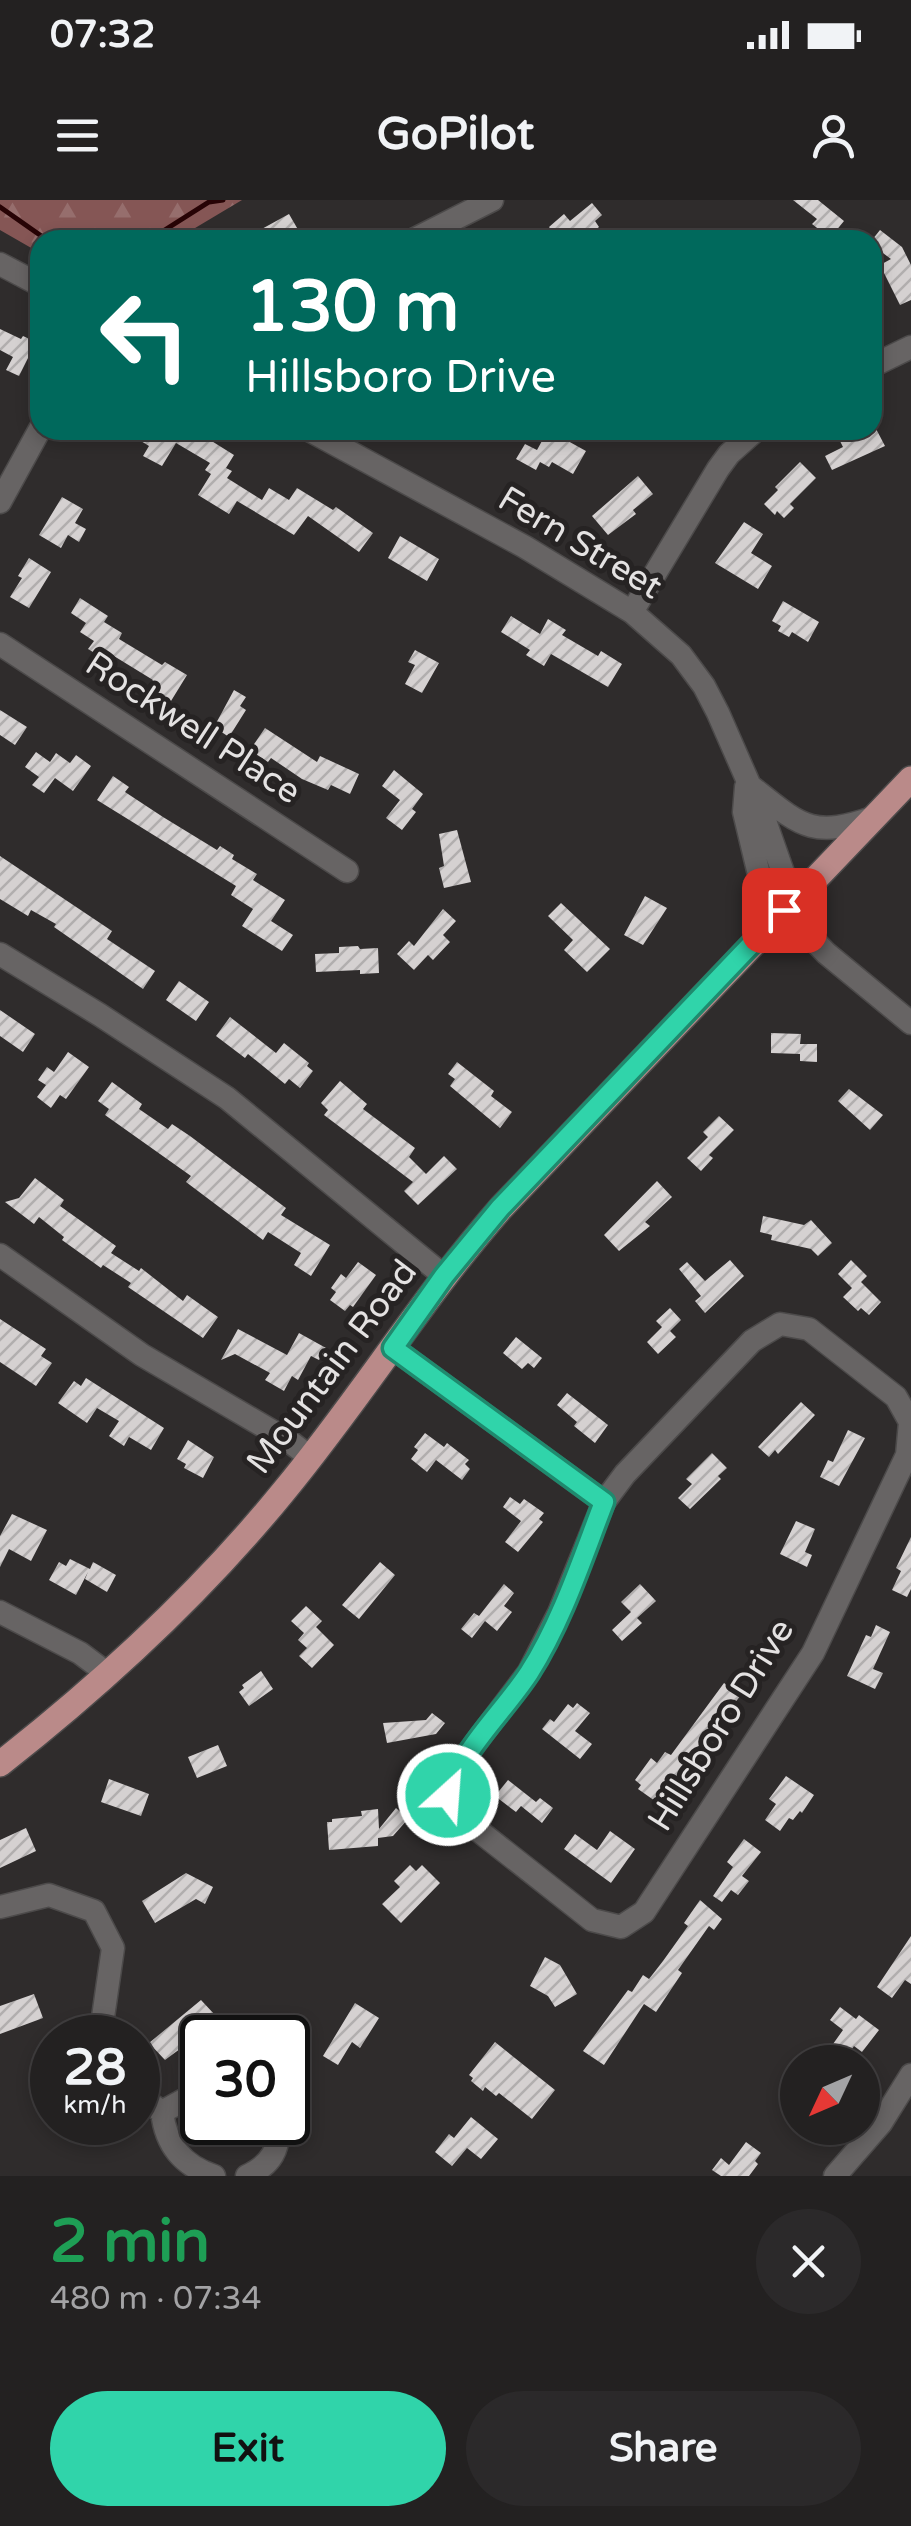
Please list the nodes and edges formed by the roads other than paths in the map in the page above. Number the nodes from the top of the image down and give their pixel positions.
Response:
1 (492, 200) edge
2 (434, 230) edge
3 (0, 264) edge
4 (30, 280) edge
5 (911, 347) edge
6 (882, 361) edge
7 (34, 440) edge
8 (327, 440) edge
9 (745, 440) edge
10 (0, 502) edge
11 (632, 612) junction
12 (0, 644) edge
13 (911, 779) edge
14 (747, 783) junction
15 (875, 817) junction
16 (347, 871) dead end
17 (784, 910) junction
18 (0, 954) edge
19 (911, 1022) edge
20 (0, 1256) edge
21 (444, 1276) junction
22 (393, 1348) junction
23 (311, 1458) junction
24 (604, 1502) junction
25 (0, 1612) edge
26 (108, 1674) junction
27 (0, 1764) edge
28 (0, 1907) edge
29 (103, 2015) edge
30 (911, 2075) edge
31 (180, 2100) edge
32 (162, 2112) joint
33 (277, 2145) edge
34 (214, 2176) edge
35 (248, 2176) edge
36 (835, 2176) edge

1 - 2 street
3 - 4 street
5 - 6 street
7 - 10 street
8 - 11 street, Fern Street
9 - 11 street
11 - 14 street, Fern Street
12 - 16 street, Rockwell Place
13 - 15 main road, Mountain Road
14 - 15 street
14 - 17 street, Fern Street
15 - 17 main road, Mountain Road
17 - 19 street, Fern Street
17 - 21 main road, Mountain Road
18 - 21 street
20 - 23 street
21 - 22 main road, Mountain Road
22 - 23 main road, Mountain Road
22 - 24 street
23 - 26 main road, Mountain Road
24 - 24 street, Hillsboro Drive
25 - 26 street
26 - 27 main road, Mountain Road
28 - 29 street
30 - 36 street
31 - 32 street
32 - 34 street
33 - 35 street

